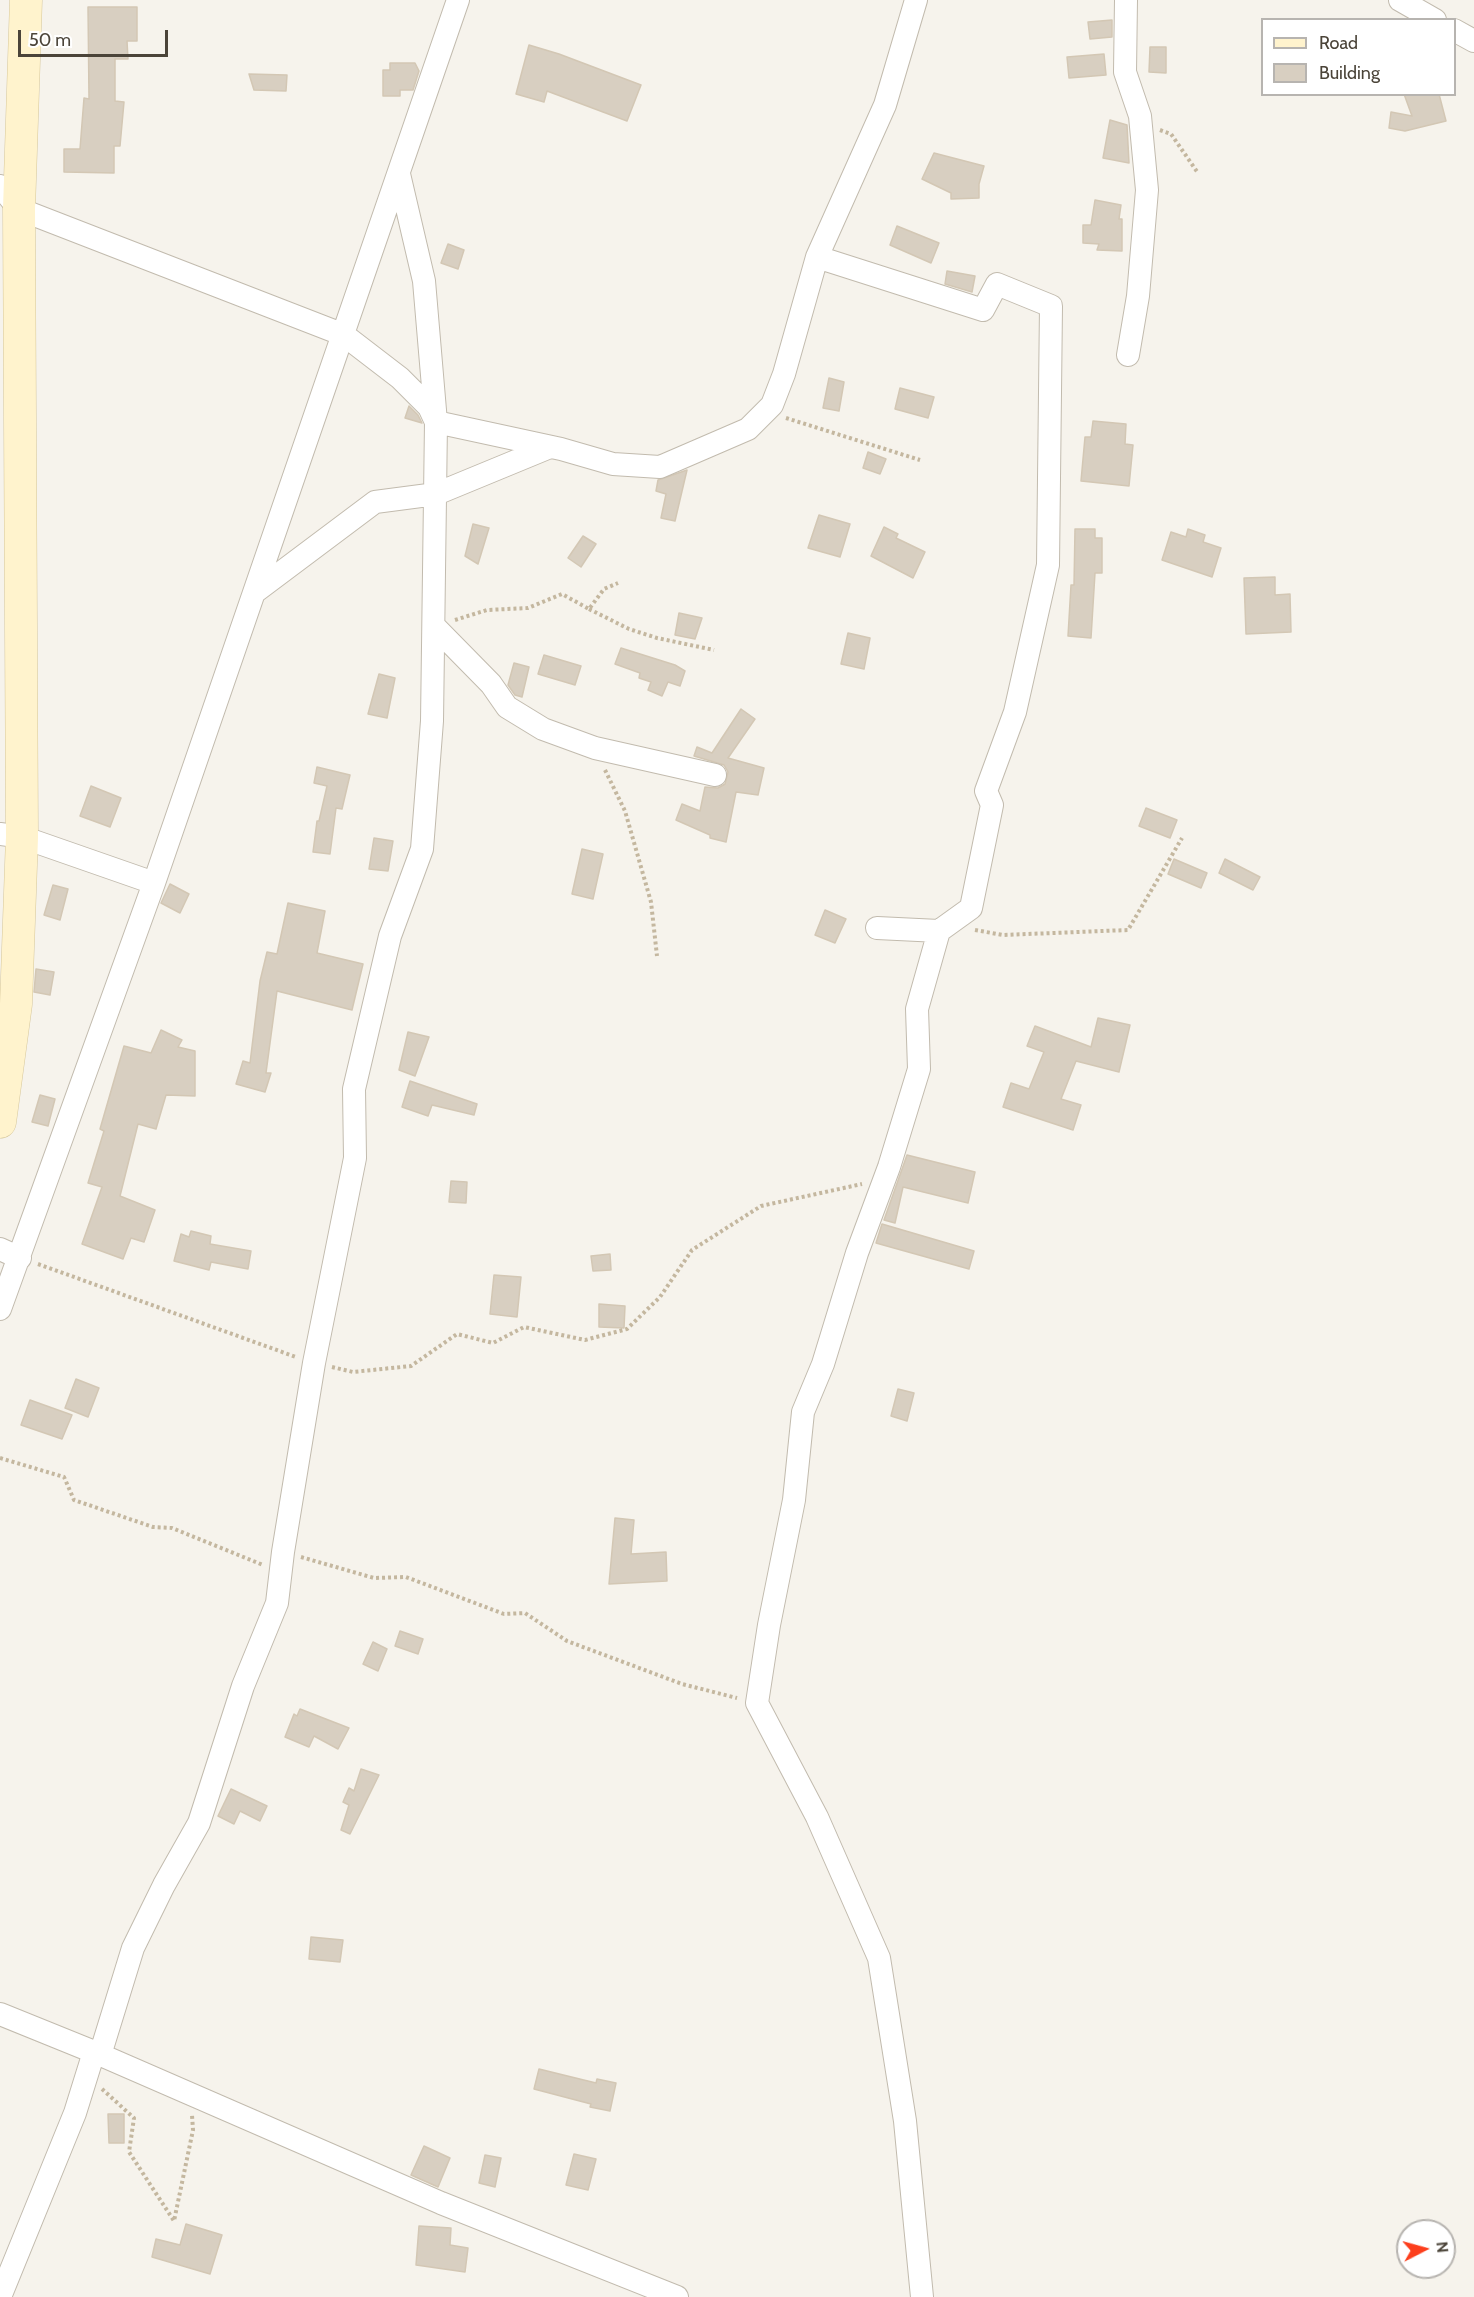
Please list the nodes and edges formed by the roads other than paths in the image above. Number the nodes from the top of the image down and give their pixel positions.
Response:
1 (26, 0) edge
2 (459, 0) edge
3 (916, 0) edge
4 (1126, 0) edge
5 (1400, 0) edge
6 (1432, 18) edge
7 (1456, 31) edge
8 (1474, 41) edge
9 (399, 174) junction
10 (9, 197) edge
11 (817, 257) junction
12 (344, 335) junction
13 (1128, 355) dead end
14 (436, 422) junction
15 (550, 447) junction
16 (436, 494) junction
17 (255, 592) junction
18 (434, 626) junction
19 (715, 776) dead end
20 (11, 836) edge
21 (154, 883) junction
22 (877, 928) dead end
23 (943, 928) junction
24 (0, 1122) edge
25 (10, 1253) edge
26 (0, 1309) edge
27 (0, 2014) edge
28 (97, 2053) junction
29 (0, 2297) edge
30 (677, 2297) edge
31 (922, 2297) edge

1 - 10 main road
2 - 9 street
3 - 11 street
4 - 13 street
5 - 6 street
7 - 8 street
9 - 12 street
9 - 14 street
10 - 12 street
10 - 20 main road
11 - 15 street
11 - 23 street
12 - 14 street
12 - 17 street
14 - 15 street
14 - 16 street
15 - 16 street
16 - 17 street
16 - 18 street
17 - 21 street
18 - 19 street
18 - 28 street
20 - 21 street
20 - 24 main road
21 - 25 street
22 - 23 street
23 - 31 street
25 - 26 street
27 - 28 street
28 - 29 street
28 - 30 street

